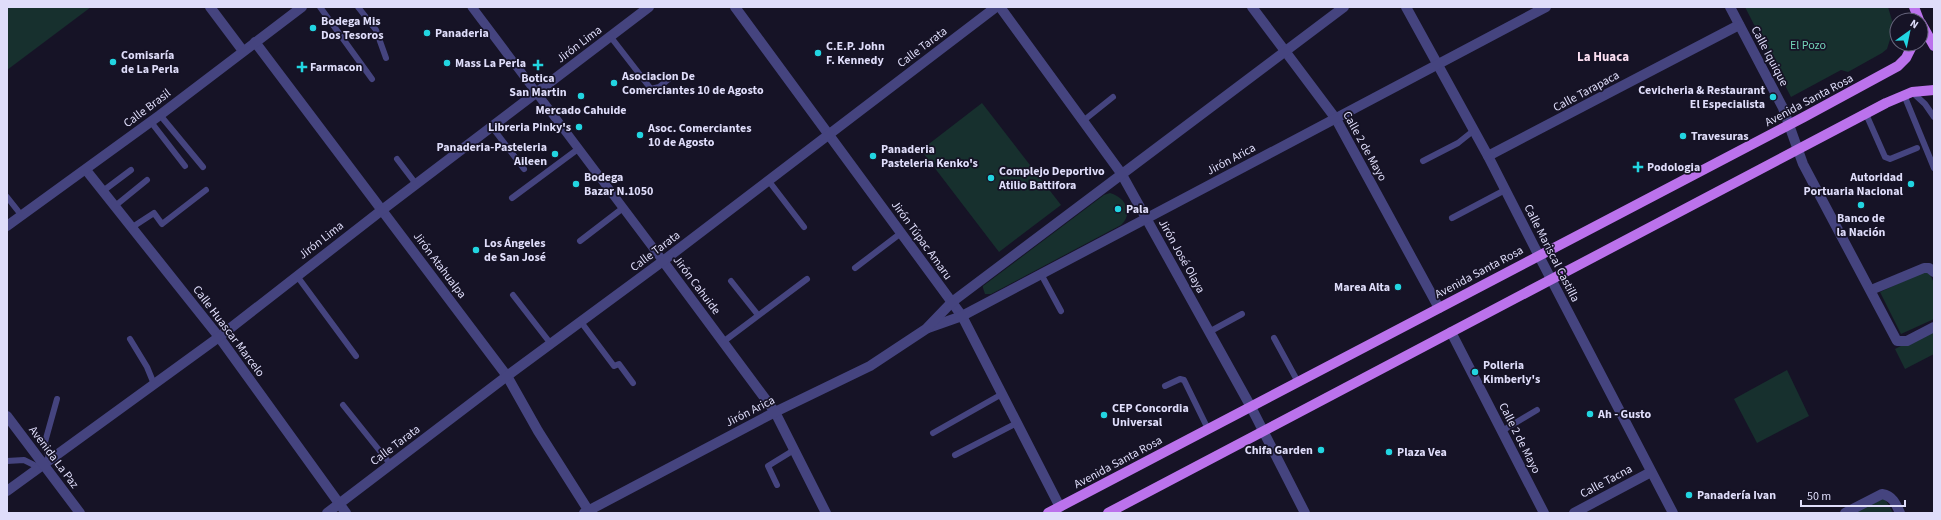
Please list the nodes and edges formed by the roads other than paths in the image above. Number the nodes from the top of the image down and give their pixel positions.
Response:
1 (210, 7) edge
2 (302, 7) edge
3 (320, 7) edge
4 (358, 7) edge
5 (472, 7) edge
6 (649, 7) edge
7 (735, 7) edge
8 (996, 7) edge
9 (1000, 7) edge
10 (1252, 7) edge
11 (1344, 7) edge
12 (1406, 7) edge
13 (1546, 7) edge
14 (1730, 7) edge
15 (1739, 26) junction
16 (610, 36) junction
17 (255, 42) junction
18 (243, 51) junction
19 (1285, 51) junction
20 (1909, 52) edge
21 (386, 58) dead end
22 (1437, 64) junction
23 (372, 79) dead end
24 (669, 79) dead end
25 (1934, 90) edge
26 (536, 93) junction
27 (1908, 94) junction
28 (1113, 97) dead end
29 (1866, 114) junction
30 (160, 115) junction
31 (1934, 117) edge
32 (1336, 119) junction
33 (1084, 121) junction
34 (151, 122) junction
35 (1788, 125) junction
36 (492, 127) junction
37 (1474, 131) junction
38 (828, 134) junction
39 (1917, 148) dead end
40 (578, 149) junction
41 (1797, 150) junction
42 (1488, 156) junction
43 (396, 159) dead end
44 (1423, 160) dead end
45 (185, 166) dead end
46 (203, 167) dead end
47 (1934, 168) edge
48 (524, 169) dead end
49 (86, 170) junction
50 (131, 170) dead end
51 (1122, 173) junction
52 (147, 180) dead end
53 (768, 180) junction
54 (416, 184) junction
55 (206, 190) dead end
56 (1505, 190) junction
57 (102, 191) junction
58 (7, 197) edge
59 (512, 198) dead end
60 (114, 206) junction
61 (623, 208) junction
62 (382, 210) junction
63 (22, 216) junction
64 (1146, 218) junction
65 (1452, 218) dead end
66 (7, 226) edge
67 (804, 226) dead end
68 (131, 228) junction
69 (901, 233) junction
70 (580, 241) dead end
71 (1539, 256) junction
72 (663, 261) junction
73 (855, 268) dead end
74 (1933, 271) edge
75 (1041, 274) junction
76 (297, 276) junction
77 (807, 279) dead end
78 (1551, 280) junction
79 (731, 281) dead end
80 (1871, 290) junction
81 (513, 295) dead end
82 (952, 302) junction
83 (1439, 308) junction
84 (1061, 311) dead end
85 (1242, 314) dead end
86 (758, 315) junction
87 (962, 316) junction
88 (581, 322) junction
89 (1934, 327) edge
90 (926, 329) junction
91 (1209, 332) junction
92 (1451, 332) junction
93 (219, 337) junction
94 (1274, 338) dead end
95 (130, 339) dead end
96 (724, 342) junction
97 (551, 344) junction
98 (356, 356) dead end
99 (507, 376) junction
100 (1298, 382) junction
101 (633, 383) dead end
102 (154, 384) junction
103 (1164, 386) dead end
104 (1002, 394) junction
105 (57, 399) dead end
106 (343, 405) dead end
107 (1251, 406) junction
108 (1537, 410) dead end
109 (775, 412) junction
110 (7, 416) edge
111 (1017, 423) junction
112 (1208, 429) junction
113 (1263, 431) junction
114 (1502, 431) junction
115 (933, 433) dead end
116 (794, 450) junction
117 (955, 455) dead end
118 (7, 461) edge
119 (43, 463) junction
120 (391, 465) junction
121 (1651, 472) junction
122 (777, 485) dead end
123 (7, 491) edge
124 (340, 503) junction
125 (1060, 507) junction
126 (587, 512) edge
127 (80, 513) edge
128 (327, 513) edge
129 (346, 513) edge
130 (826, 513) edge
131 (1048, 513) edge
132 (1108, 513) edge
133 (1305, 513) edge
134 (1544, 513) edge
135 (1574, 513) edge
136 (1673, 513) edge
137 (1845, 513) edge
138 (1900, 513) edge

1 - 18 street
2 - 17 street, Calle Brasil
3 - 23 lane
4 - 21 lane
5 - 26 street, Jirón Cahuide
6 - 16 street, Jirón Lima
7 - 38 street, Jirón Túpac Amaru
8 - 38 street, Calle Tarata
9 - 33 street, Jirón José Olaya
10 - 19 street, Calle 2 de Mayo
11 - 19 street, Jirón Arica
12 - 22 street, Calle Mariscal Castilla
13 - 22 street, Jirón Arica
14 - 15 street, Calle Iquique
15 - 35 street, Calle Iquique
15 - 42 street, Calle Tarapaca
16 - 24 lane
16 - 26 street, Jirón Lima
17 - 18 street, Calle Brasil
17 - 62 street, Jirón Atahualpa
18 - 30 street, Calle Brasil
19 - 32 street, Calle 2 de Mayo
19 - 51 street, Jirón Arica
20 - 35 main road, Avenida Santa Rosa
22 - 32 street, Jirón Arica
22 - 37 street, Calle Mariscal Castilla
25 - 27 main road
26 - 36 street, Jirón Lima
26 - 40 street, Jirón Cahuide
27 - 29 main road
27 - 31 lane
27 - 47 lane
28 - 33 lane
29 - 39 lane
29 - 41 main road
30 - 34 street, Calle Brasil
30 - 46 lane
32 - 64 street, Jirón Arica
32 - 83 street, Calle 2 de Mayo
33 - 51 street, Jirón José Olaya
34 - 45 lane
34 - 49 street, Calle Brasil
35 - 41 street, Calle Iquique
35 - 71 main road, Avenida Santa Rosa
36 - 48 lane
36 - 54 street, Jirón Lima
37 - 42 street, Calle Mariscal Castilla
37 - 44 lane
38 - 53 street, Calle Tarata
38 - 69 street, Jirón Túpac Amaru
40 - 59 lane
40 - 61 street, Jirón Cahuide
41 - 78 main road
41 - 80 street, Calle Iquique
42 - 56 street, Calle Mariscal Castilla
43 - 54 lane
49 - 57 street, Calle Huascar Marcelo
49 - 63 street, Calle Brasil
50 - 57 lane
51 - 64 street, Jirón José Olaya
51 - 82 street, Jirón Arica
52 - 60 lane
53 - 67 lane
53 - 72 street, Calle Tarata
54 - 62 street, Jirón Lima
55 - 68 lane
56 - 65 lane
56 - 71 street, Calle Mariscal Castilla
57 - 60 street, Calle Huascar Marcelo
58 - 63 lane
60 - 68 street, Calle Huascar Marcelo
61 - 70 lane
61 - 72 street, Jirón Cahuide
62 - 76 street, Jirón Lima
62 - 99 street, Jirón Atahualpa
63 - 66 street, Calle Brasil
64 - 75 street, Jirón Arica
64 - 91 street, Jirón José Olaya
68 - 93 street, Calle Huascar Marcelo
69 - 73 lane
69 - 82 street, Jirón Túpac Amaru
71 - 78 street, Calle Mariscal Castilla
71 - 83 main road, Avenida Santa Rosa
72 - 88 street, Calle Tarata
72 - 96 street, Jirón Cahuide
74 - 80 street
75 - 84 lane
75 - 87 street, Jirón Arica
76 - 93 street, Jirón Lima
76 - 98 lane
77 - 86 lane
78 - 92 main road
78 - 121 street, Calle Mariscal Castilla
79 - 86 lane
80 - 89 street, Calle Iquique
81 - 97 lane
82 - 87 street, Jirón Túpac Amaru
82 - 90 street, Jirón Arica
83 - 100 main road, Avenida Santa Rosa
85 - 91 lane
86 - 96 lane
87 - 90 street, Jirón Arica
87 - 104 street, Jirón Túpac Amaru
88 - 97 street, Calle Tarata
88 - 101 lane
90 - 109 street, Jirón Arica
91 - 107 street, Jirón José Olaya
92 - 113 main road
92 - 114 street, Calle 2 de Mayo
93 - 102 street, Jirón Lima
93 - 124 street, Calle Huascar Marcelo
94 - 100 lane
95 - 102 lane
96 - 109 street, Jirón Cahuide
97 - 99 street, Calle Tarata
99 - 120 street, Calle Tarata
99 - 126 street, Jirón Atahualpa
100 - 107 main road, Avenida Santa Rosa
102 - 119 street, Jirón Lima
103 - 112 lane
104 - 111 street, Jirón Túpac Amaru
104 - 115 lane
105 - 119 lane
106 - 120 lane
107 - 112 main road, Avenida Santa Rosa
107 - 113 street, Jirón José Olaya
108 - 114 lane
109 - 116 street, Jirón Cahuide
109 - 126 street, Jirón Arica
110 - 119 street, Avenida La Paz
111 - 117 lane
111 - 125 street, Jirón Túpac Amaru
112 - 125 main road, Avenida Santa Rosa
113 - 132 main road
113 - 133 street, Jirón José Olaya
114 - 134 street, Calle 2 de Mayo
116 - 122 lane
116 - 130 street, Jirón Cahuide
118 - 119 lane
119 - 123 street, Jirón Lima
119 - 127 street, Avenida La Paz
120 - 124 street, Calle Tarata
121 - 135 street, Calle Tacna
121 - 136 street, Calle Mariscal Castilla
124 - 128 street, Calle Tarata
124 - 129 street, Calle Huascar Marcelo
125 - 131 main road, Avenida Santa Rosa
137 - 138 street

